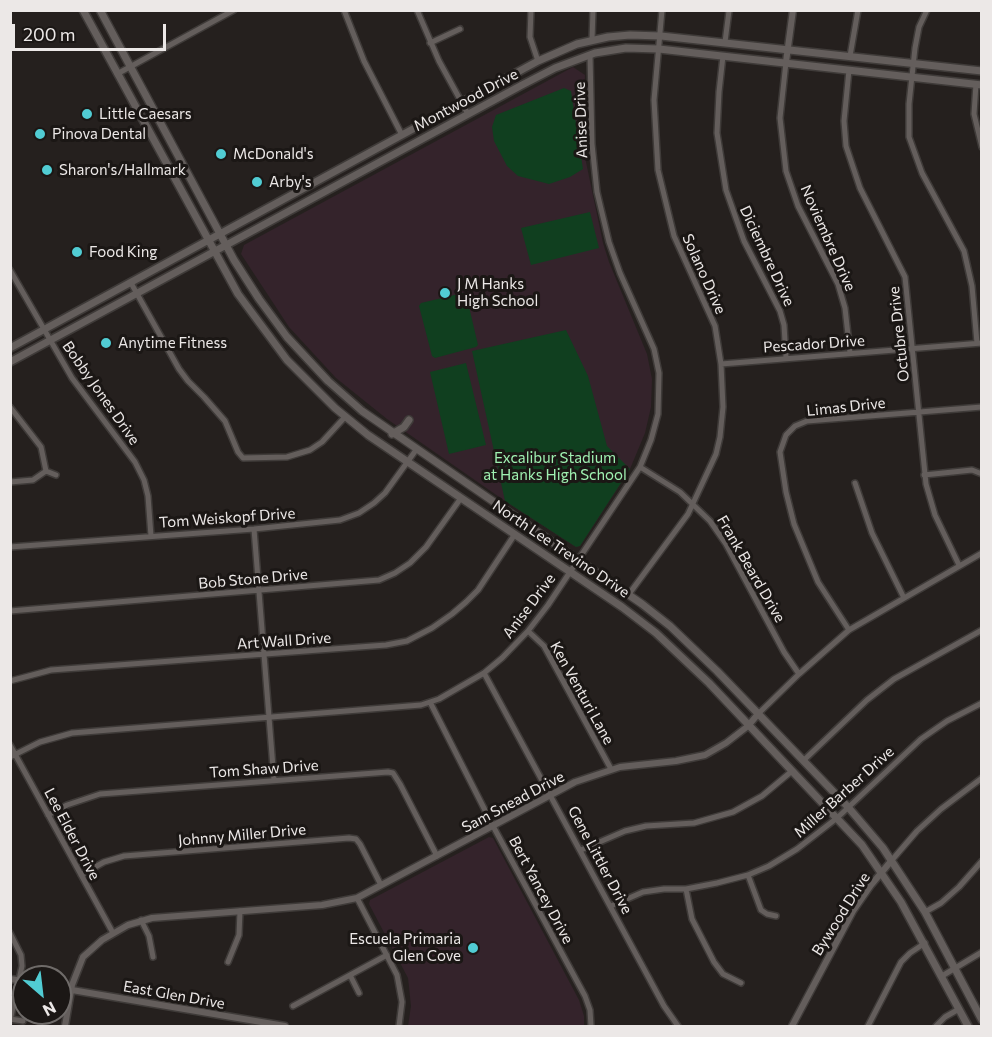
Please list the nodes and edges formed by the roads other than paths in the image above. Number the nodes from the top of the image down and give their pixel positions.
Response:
1 (83, 10) edge
2 (100, 10) edge
3 (234, 10) edge
4 (344, 10) edge
5 (417, 10) edge
6 (531, 10) edge
7 (593, 10) edge
8 (662, 10) edge
9 (793, 10) edge
10 (858, 10) edge
11 (927, 10) edge
12 (729, 11) edge
13 (460, 29) dead end
14 (661, 36) junction
15 (591, 40) junction
16 (725, 42) junction
17 (430, 43) junction
18 (659, 49) junction
19 (788, 49) junction
20 (590, 55) junction
21 (723, 56) junction
22 (850, 56) junction
23 (538, 61) junction
24 (786, 62) junction
25 (913, 64) junction
26 (130, 67) junction
27 (849, 70) junction
28 (981, 71) edge
29 (117, 74) junction
30 (912, 77) junction
31 (979, 84) edge
32 (462, 103) junction
33 (468, 114) junction
34 (402, 135) junction
35 (171, 142) junction
36 (981, 147) edge
37 (158, 150) junction
38 (339, 169) junction
39 (345, 180) junction
40 (221, 234) junction
41 (208, 241) junction
42 (226, 246) junction
43 (214, 252) junction
44 (10, 270) edge
45 (131, 283) junction
46 (137, 294) junction
47 (44, 330) junction
48 (51, 341) junction
49 (979, 343) edge
50 (10, 348) edge
51 (913, 349) junction
52 (850, 353) junction
53 (786, 358) junction
54 (10, 362) edge
55 (721, 364) junction
56 (322, 375) junction
57 (312, 386) junction
58 (981, 407) edge
59 (11, 409) edge
60 (918, 412) junction
61 (345, 417) junction
62 (409, 420) dead end
63 (392, 434) junction
64 (416, 450) junction
65 (407, 461) junction
66 (640, 467) junction
67 (46, 471) junction
68 (981, 474) edge
69 (56, 475) dead end
70 (924, 475) junction
71 (10, 482) edge
72 (855, 483) dead end
73 (461, 498) junction
74 (693, 503) junction
75 (254, 528) junction
76 (515, 534) junction
77 (151, 536) junction
78 (10, 547) edge
79 (981, 553) edge
80 (578, 558) junction
81 (959, 565) junction
82 (570, 571) junction
83 (259, 591) junction
84 (629, 594) junction
85 (904, 598) junction
86 (10, 612) edge
87 (670, 626) junction
88 (849, 630) junction
89 (981, 630) edge
90 (528, 631) junction
91 (661, 639) junction
92 (264, 654) junction
93 (484, 673) junction
94 (799, 674) junction
95 (10, 681) edge
96 (430, 702) junction
97 (981, 703) edge
98 (758, 714) junction
99 (269, 718) junction
100 (748, 726) junction
101 (10, 745) edge
102 (13, 756) edge
103 (803, 761) junction
104 (611, 769) junction
105 (792, 771) junction
106 (981, 778) edge
107 (274, 780) junction
108 (551, 794) junction
109 (848, 807) junction
110 (48, 815) junction
111 (837, 818) junction
112 (493, 826) junction
113 (581, 850) junction
114 (437, 856) junction
115 (892, 860) junction
116 (981, 861) edge
117 (882, 872) junction
118 (81, 875) junction
119 (748, 875) junction
120 (381, 885) junction
121 (686, 889) junction
122 (357, 898) junction
123 (611, 906) junction
124 (240, 911) junction
125 (925, 912) junction
126 (776, 916) dead end
127 (141, 920) junction
128 (10, 933) edge
129 (113, 933) junction
130 (924, 943) junction
131 (981, 952) edge
132 (387, 955) junction
133 (153, 957) dead end
134 (228, 962) dead end
135 (21, 965) edge
136 (955, 970) junction
137 (350, 975) junction
138 (942, 976) junction
139 (741, 983) dead end
140 (72, 987) edge
141 (72, 990) edge
142 (359, 993) dead end
143 (293, 1006) dead end
144 (959, 1009) junction
145 (981, 1020) edge
146 (285, 1026) edge
147 (399, 1026) edge
148 (591, 1026) edge
149 (678, 1026) edge
150 (792, 1026) edge
151 (868, 1026) edge
152 (936, 1026) edge
153 (968, 1026) edge

1 - 29 main road, North Lee Trevino Drive
2 - 26 main road, North Lee Trevino Drive
3 - 26 street
4 - 34 street
5 - 17 street
6 - 23 street
7 - 15 street
8 - 14 street, Solano Drive
9 - 19 street
10 - 22 street
11 - 25 street
12 - 16 street
13 - 17 street
14 - 15 main road, Montwood Drive
14 - 16 main road, Montwood Drive
14 - 18 street, Solano Drive
15 - 23 main road, Montwood Drive
16 - 19 main road, Montwood Drive
17 - 32 street
18 - 20 main road, Montwood Drive
18 - 21 main road, Montwood Drive
18 - 55 street, Solano Drive
19 - 22 main road, Montwood Drive
19 - 24 street
20 - 33 main road, Montwood Drive
20 - 66 street, Anise Drive
21 - 24 main road, Montwood Drive
21 - 53 street, Diciembre Drive
22 - 25 main road, Montwood Drive
23 - 32 main road, Montwood Drive
24 - 27 main road, Montwood Drive
24 - 52 street, Noviembre Drive
25 - 28 main road, Montwood Drive
25 - 30 street
26 - 29 street
26 - 35 main road, North Lee Trevino Drive
27 - 30 main road, Montwood Drive
27 - 51 street, Octubre Drive
29 - 37 main road, North Lee Trevino Drive
30 - 31 main road, Montwood Drive
30 - 49 street
31 - 36 street
32 - 33 street
32 - 34 main road, Montwood Drive
33 - 39 main road, Montwood Drive
34 - 38 main road, Montwood Drive
35 - 37 main road
35 - 40 main road, North Lee Trevino Drive
37 - 41 main road, North Lee Trevino Drive
38 - 39 main road
38 - 40 main road, Montwood Drive
39 - 42 main road, Montwood Drive
40 - 41 main road, Montwood Drive
40 - 42 main road, North Lee Trevino Drive
41 - 43 main road, North Lee Trevino Drive
41 - 45 main road, Montwood Drive
42 - 43 main road, Montwood Drive
42 - 56 main road, North Lee Trevino Drive
43 - 46 main road, Montwood Drive
43 - 57 main road, North Lee Trevino Drive
44 - 47 street, Bobby Jones Drive
45 - 46 street
45 - 47 main road, Montwood Drive
46 - 48 main road, Montwood Drive
46 - 61 street
47 - 48 street, Bobby Jones Drive
47 - 50 main road, Montwood Drive
48 - 54 main road, Montwood Drive
48 - 77 street, Bobby Jones Drive
49 - 51 street, Pescador Drive
51 - 52 street, Pescador Drive
51 - 60 street, Octubre Drive
52 - 53 street, Pescador Drive
53 - 55 street, Pescador Drive
55 - 74 street, Solano Drive
56 - 57 main road
56 - 63 main road, North Lee Trevino Drive
57 - 61 main road, North Lee Trevino Drive
58 - 60 street, Limas Drive
59 - 67 street
60 - 70 street, Octubre Drive
60 - 88 street, Limas Drive
61 - 65 main road, North Lee Trevino Drive
62 - 63 main road
63 - 64 main road, North Lee Trevino Drive
64 - 65 street, Tom Weiskopf Drive
64 - 80 main road, North Lee Trevino Drive
65 - 73 main road, North Lee Trevino Drive
65 - 75 street, Tom Weiskopf Drive
66 - 74 street, Frank Beard Drive
66 - 80 street, Anise Drive
67 - 69 street
67 - 71 street
68 - 70 street
70 - 81 street, Octubre Drive
72 - 85 street
73 - 76 main road, North Lee Trevino Drive
73 - 83 street, Bob Stone Drive
74 - 84 street, Solano Drive
74 - 94 street, Frank Beard Drive
75 - 77 street, Tom Weiskopf Drive
75 - 83 street
76 - 82 main road, North Lee Trevino Drive
76 - 92 street, Art Wall Drive
77 - 78 street, Tom Weiskopf Drive
79 - 81 street, Sam Snead Drive
80 - 82 street, Anise Drive
80 - 84 main road, North Lee Trevino Drive
81 - 85 street, Sam Snead Drive
82 - 90 street, Anise Drive
82 - 91 main road, North Lee Trevino Drive
83 - 86 street, Bob Stone Drive
83 - 92 street
84 - 87 main road, North Lee Trevino Drive
85 - 88 street, Sam Snead Drive
87 - 91 main road
87 - 98 main road, North Lee Trevino Drive
88 - 94 street, Sam Snead Drive
89 - 103 street
90 - 93 street, Anise Drive
90 - 104 street, Ken Venturi Lane
91 - 100 main road, North Lee Trevino Drive
92 - 95 street, Art Wall Drive
92 - 99 street
93 - 96 street, Anise Drive
93 - 108 street, Gene Littler Drive
94 - 98 street, Sam Snead Drive
96 - 99 street, Anise Drive
96 - 112 street, Bert Yancey Drive
97 - 109 street, Miller Barber Drive
98 - 100 street, Sam Snead Drive
98 - 103 main road, North Lee Trevino Drive
99 - 102 street, Anise Drive
99 - 107 street
100 - 104 street, Sam Snead Drive
100 - 105 main road, North Lee Trevino Drive
101 - 102 street, Lee Elder Drive
102 - 110 street, Lee Elder Drive
103 - 109 main road, North Lee Trevino Drive
104 - 108 street, Sam Snead Drive
105 - 111 main road, North Lee Trevino Drive
105 - 113 street
106 - 115 street, Bywood Drive
107 - 110 street, Tom Shaw Drive
107 - 114 street, Tom Shaw Drive
108 - 112 street, Sam Snead Drive
108 - 113 street, Gene Littler Drive
109 - 111 street, Miller Barber Drive
109 - 115 main road, North Lee Trevino Drive
110 - 118 street, Lee Elder Drive
111 - 117 main road, North Lee Trevino Drive
111 - 119 street, Miller Barber Drive
112 - 114 street, Sam Snead Drive
112 - 148 street, Bert Yancey Drive
113 - 123 street, Gene Littler Drive
114 - 120 street, Sam Snead Drive
115 - 117 street, Bywood Drive
115 - 125 main road, North Lee Trevino Drive
116 - 125 street
117 - 130 main road, North Lee Trevino Drive
117 - 150 street, Bywood Drive
118 - 120 street, Johnny Miller Drive
118 - 129 street, Lee Elder Drive
119 - 121 street, Miller Barber Drive
119 - 126 street
120 - 122 street, Sam Snead Drive
121 - 123 street, Miller Barber Drive
121 - 139 street
122 - 124 street, Sam Snead Drive
122 - 132 street
123 - 149 street, Gene Littler Drive
124 - 127 street, Sam Snead Drive
124 - 134 street
125 - 136 main road, North Lee Trevino Drive
127 - 129 street, Sam Snead Drive
127 - 133 street
128 - 135 street
129 - 140 street, Sam Snead Drive
130 - 138 main road, North Lee Trevino Drive
130 - 151 street
131 - 136 street
132 - 137 street
132 - 147 street
136 - 138 street
136 - 145 main road, North Lee Trevino Drive
137 - 142 street
137 - 143 street
138 - 144 main road, North Lee Trevino Drive
141 - 146 street, East Glen Drive
144 - 152 street
144 - 153 main road, North Lee Trevino Drive

